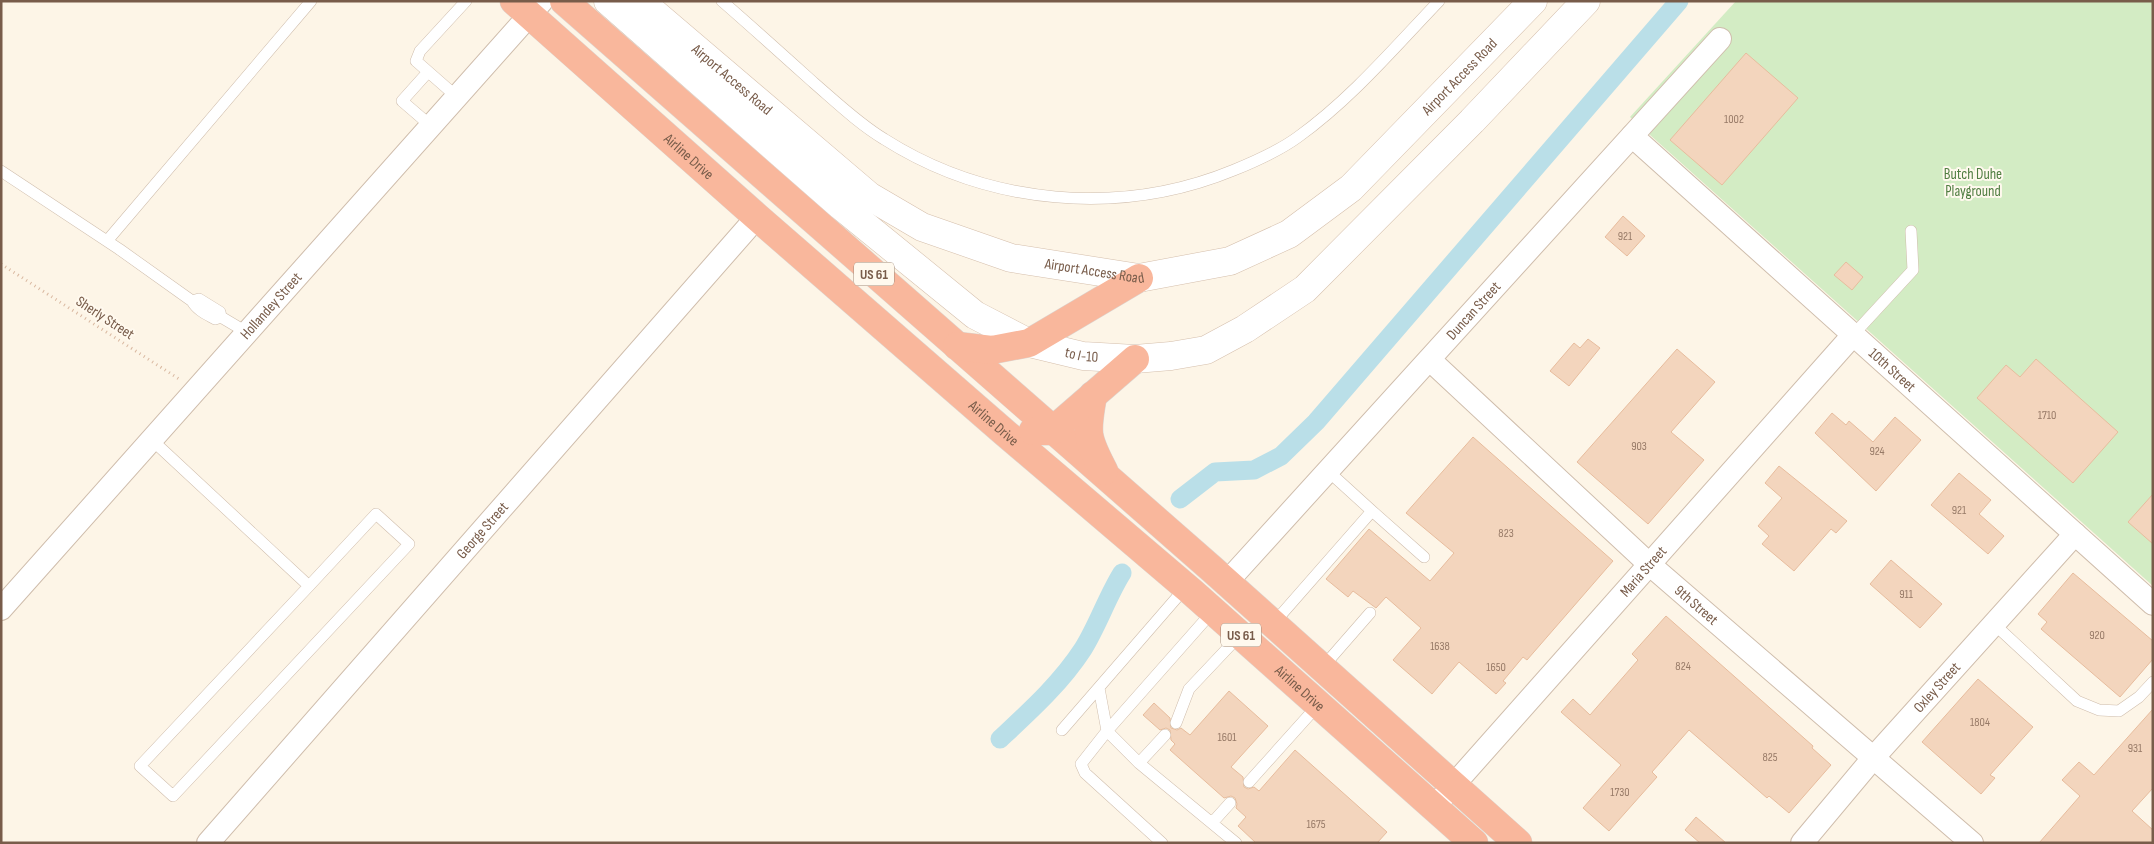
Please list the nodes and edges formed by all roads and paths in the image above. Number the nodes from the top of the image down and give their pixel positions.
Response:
1 (311, 1) edge
2 (466, 1) edge
3 (564, 1) edge
4 (608, 1) edge
5 (640, 1) edge
6 (722, 1) edge
7 (1439, 1) edge
8 (1533, 1) edge
9 (1586, 1) edge
10 (529, 6) edge
11 (1720, 39) dead end
12 (428, 72) junction
13 (457, 97) junction
14 (431, 126) junction
15 (1632, 136) junction
16 (1, 171) edge
17 (757, 217) junction
18 (1911, 231) dead end
19 (107, 241) junction
20 (1, 264) edge
21 (1139, 278) junction
22 (248, 333) junction
23 (1853, 335) junction
24 (1029, 343) junction
25 (956, 346) junction
26 (1135, 359) junction
27 (1430, 360) junction
28 (197, 391) junction
29 (1093, 395) junction
30 (1052, 431) junction
31 (1004, 432) junction
32 (152, 440) junction
33 (1328, 471) junction
34 (1109, 481) junction
35 (1372, 511) junction
36 (2075, 534) junction
37 (1424, 557) dead end
38 (1649, 564) junction
39 (1226, 583) junction
40 (309, 586) junction
41 (1186, 587) junction
42 (2153, 604) edge
43 (1, 609) edge
44 (1213, 611) junction
45 (1370, 613) dead end
46 (1273, 624) junction
47 (1994, 624) junction
48 (1240, 635) junction
49 (1322, 668) junction
50 (2153, 682) edge
51 (1099, 688) junction
52 (1318, 704) junction
53 (1176, 723) dead end
54 (1062, 730) dead end
55 (1107, 731) junction
56 (1165, 735) dead end
57 (1874, 757) junction
58 (1139, 763) junction
59 (1249, 782) dead end
60 (1453, 785) junction
61 (1230, 803) dead end
62 (1434, 807) junction
63 (1212, 823) junction
64 (208, 843) edge
65 (1162, 843) edge
66 (1236, 843) edge
67 (1474, 843) edge
68 (1518, 843) edge
69 (1802, 843) edge
70 (1972, 843) edge

1 - 19 lane
2 - 12 lane
3 - 25 highway, Airline Drive / US 61
4 - 24 street, Airport Access Road
5 - 21 street, Airport Access Road
6 - 7 lane
8 - 21 street, Airport Access Road
9 - 26 street
10 - 13 street, Hollandey Street
10 - 17 highway, Airline Drive / US 61
11 - 15 street, Duncan Street
12 - 13 lane
12 - 14 lane
13 - 14 street, Hollandey Street
14 - 22 street, Hollandey Street
15 - 23 street, 10th Street
15 - 27 street, Duncan Street
16 - 19 lane
17 - 31 highway, Airline Drive / US 61
17 - 64 street, George Street
18 - 23 lane
19 - 22 lane
20 - 28 path, Sherly Street
21 - 24 highway
22 - 28 street, Hollandey Street
23 - 36 street, 10th Street
23 - 38 street, Maria Street
24 - 25 highway
24 - 26 street, to I-10
25 - 30 highway, Airline Drive / US 61
26 - 29 highway
27 - 33 street, Duncan Street
27 - 38 street, 9th Street
28 - 32 street, Hollandey Street
29 - 30 highway
29 - 34 highway
30 - 31 highway
30 - 34 highway, Airline Drive / US 61
31 - 41 highway, Airline Drive / US 61
32 - 40 lane
32 - 43 street, Hollandey Street
33 - 35 lane
33 - 39 street, Duncan Street
34 - 39 highway, Airline Drive / US 61
35 - 37 lane
35 - 46 lane
36 - 42 street, 10th Street
36 - 47 street, Oxley Street
38 - 57 street, 9th Street
38 - 60 street, Maria Street
39 - 46 highway, Airline Drive / US 61
40 - 40 lane
41 - 44 highway, Airline Drive / US 61
41 - 51 lane
44 - 48 highway, Airline Drive / US 61
44 - 55 lane
45 - 49 lane
46 - 49 highway, Airline Drive / US 61
47 - 50 lane
47 - 57 street, Oxley Street
48 - 52 highway, Airline Drive / US 61
48 - 53 lane
49 - 60 highway, Airline Drive / US 61
51 - 54 lane
51 - 55 lane
52 - 59 lane
52 - 62 highway, Airline Drive / US 61
55 - 58 lane
55 - 65 lane
56 - 58 lane
57 - 69 street, Oxley Street
57 - 70 street, 9th Street
58 - 63 lane
60 - 62 street, Maria Street
60 - 68 highway, Airline Drive / US 61
61 - 63 lane
62 - 67 highway, Airline Drive / US 61
63 - 66 lane

